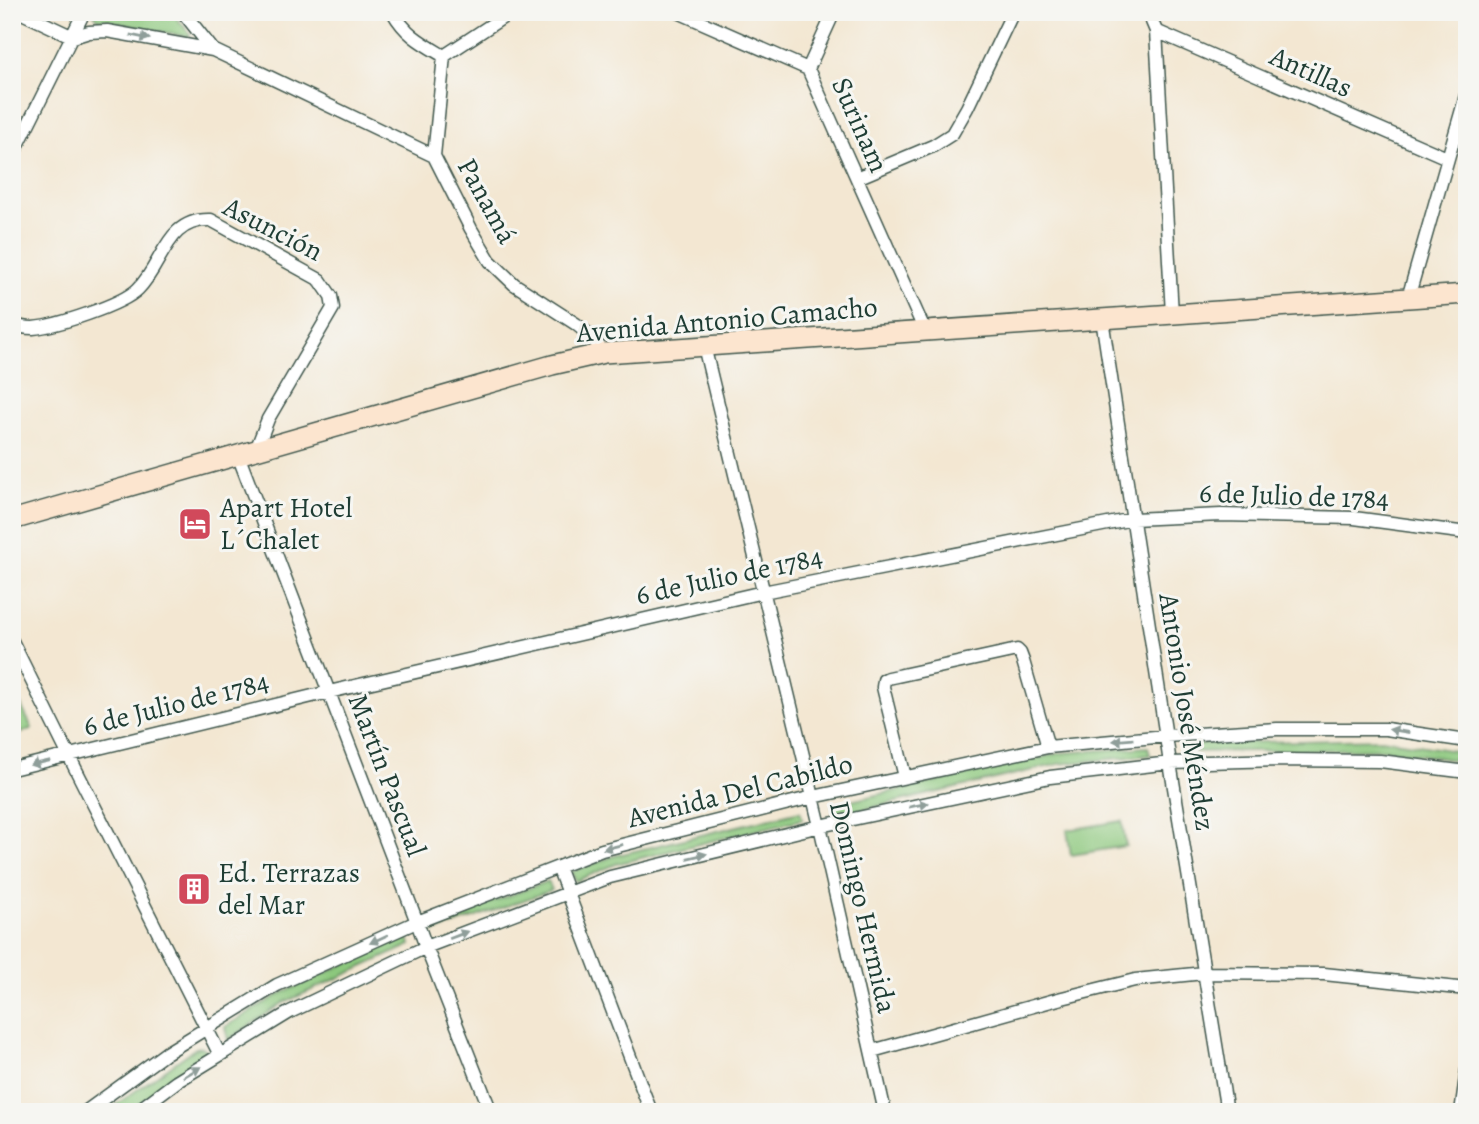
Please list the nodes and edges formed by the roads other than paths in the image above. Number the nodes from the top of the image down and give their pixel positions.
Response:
1 (20, 12) edge
2 (84, 12) edge
3 (183, 12) edge
4 (393, 12) edge
5 (510, 12) edge
6 (678, 12) edge
7 (834, 12) edge
8 (1013, 12) edge
9 (1148, 12) edge
10 (1156, 31) junction
11 (73, 37) junction
12 (213, 50) junction
13 (444, 56) junction
14 (808, 69) junction
15 (1467, 92) edge
16 (435, 156) junction
17 (12, 157) edge
18 (1447, 158) junction
19 (857, 178) junction
20 (1467, 294) edge
21 (1408, 298) junction
22 (1172, 314) junction
23 (1102, 319) junction
24 (12, 324) edge
25 (925, 331) junction
26 (704, 346) junction
27 (604, 354) junction
28 (247, 453) junction
29 (1133, 519) junction
30 (12, 520) edge
31 (1467, 533) edge
32 (763, 592) junction
33 (12, 641) edge
34 (329, 692) junction
35 (1166, 736) junction
36 (1467, 741) edge
37 (1048, 747) junction
38 (69, 756) junction
39 (1170, 763) junction
40 (12, 769) edge
41 (1467, 772) edge
42 (905, 777) junction
43 (813, 797) junction
44 (820, 826) junction
45 (558, 867) junction
46 (567, 893) junction
47 (418, 922) junction
48 (426, 947) junction
49 (1204, 973) junction
50 (1467, 989) edge
51 (206, 1029) junction
52 (872, 1051) junction
53 (220, 1055) junction
54 (1467, 1070) edge
55 (85, 1112) edge
56 (136, 1112) edge
57 (491, 1112) edge
58 (651, 1112) edge
59 (885, 1112) edge
60 (1227, 1112) edge
61 (1461, 1112) edge

1 - 11 street
2 - 11 street
3 - 12 street
4 - 13 street
5 - 13 street
6 - 14 street, Surinam
7 - 14 street
8 - 19 street
9 - 10 street
10 - 18 street, Antillas
10 - 22 street
11 -> 12 street
11 - 17 street
12 - 16 street
13 - 16 street, Panamá
14 - 19 street, Surinam
15 - 18 street
16 - 27 street, Panamá
18 - 21 street
19 - 25 street, Surinam
20 - 21 street, Avenida Antonio Camacho
21 - 22 street, Avenida Antonio Camacho
22 - 23 street, Avenida Antonio Camacho
23 - 25 street, Avenida Antonio Camacho
23 - 29 street, Antonio José Méndez
24 - 28 street, Asunción
25 - 26 street, Avenida Antonio Camacho
26 - 27 street, Avenida Antonio Camacho
26 - 32 street, Domingo Hermida
27 - 28 street, Avenida Antonio Camacho
28 - 30 street, Avenida Antonio Camacho
28 - 34 street, Martín Pascual
29 - 31 street, 6 de Julio de 1784
29 - 32 street, 6 de Julio de 1784
29 - 35 street, Antonio José Méndez
32 - 34 street, 6 de Julio de 1784
32 - 43 street, Domingo Hermida
33 - 38 street
34 - 38 street, 6 de Julio de 1784
34 - 47 street, Martín Pascual
36 -> 35 street, Avenida Del Cabildo
35 -> 37 street, Avenida Del Cabildo
35 - 39 street, Antonio José Méndez
37 - 42 street, Avenida Del Cabildo
37 - 42 street
38 -> 40 street, 6 de Julio de 1784
38 - 51 street
39 - 41 street, Avenida Del Cabildo
44 -> 39 street, Avenida Del Cabildo
39 - 49 street, Antonio José Méndez
42 - 43 street, Avenida Del Cabildo
43 - 44 street, Domingo Hermida
43 -> 45 street, Avenida Del Cabildo
46 -> 44 street, Avenida Del Cabildo
44 - 52 street, Domingo Hermida
45 - 46 street
45 - 47 street, Avenida Del Cabildo
48 -> 46 street, Avenida Del Cabildo
46 - 58 street
47 - 48 street, Martín Pascual
47 -> 51 street, Avenida Del Cabildo
48 - 53 street, Avenida Del Cabildo
48 - 57 street, Martín Pascual
49 - 50 street
49 - 52 street
49 - 60 street, Antonio José Méndez
51 - 53 street
51 - 55 street, Avenida Del Cabildo
52 - 59 street, Domingo Hermida
56 -> 53 street, Avenida Del Cabildo
54 - 61 street

